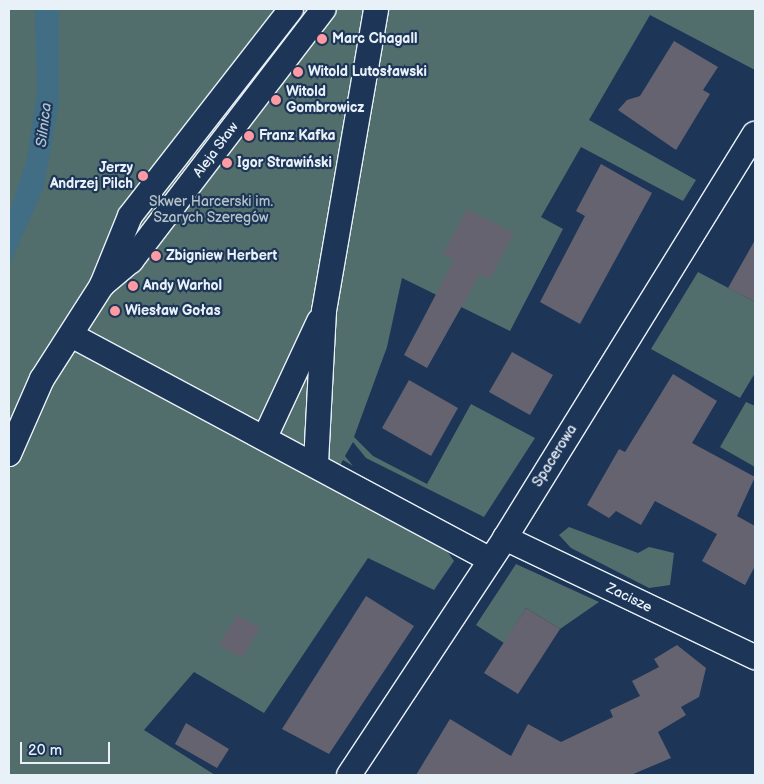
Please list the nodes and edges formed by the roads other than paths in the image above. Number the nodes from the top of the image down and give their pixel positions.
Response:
1 (291, 9) edge
2 (324, 9) edge
3 (376, 9) edge
4 (755, 134) edge
5 (102, 285) junction
6 (324, 311) junction
7 (71, 335) junction
8 (265, 437) junction
9 (9, 454) edge
10 (316, 463) junction
11 (505, 538) junction
12 (490, 560) junction
13 (755, 657) edge
14 (348, 775) edge

1 - 5 street, Aleja Sław
2 - 5 street, Aleja Sław
3 - 6 street
4 - 11 street, Spacerowa
5 - 7 street, Aleja Sław
6 - 8 street
6 - 10 street
7 - 8 street
7 - 9 street, Aleja Sław
8 - 10 street
10 - 12 street
11 - 12 street, Spacerowa
11 - 13 street, Zacisze
12 - 14 street, Spacerowa

